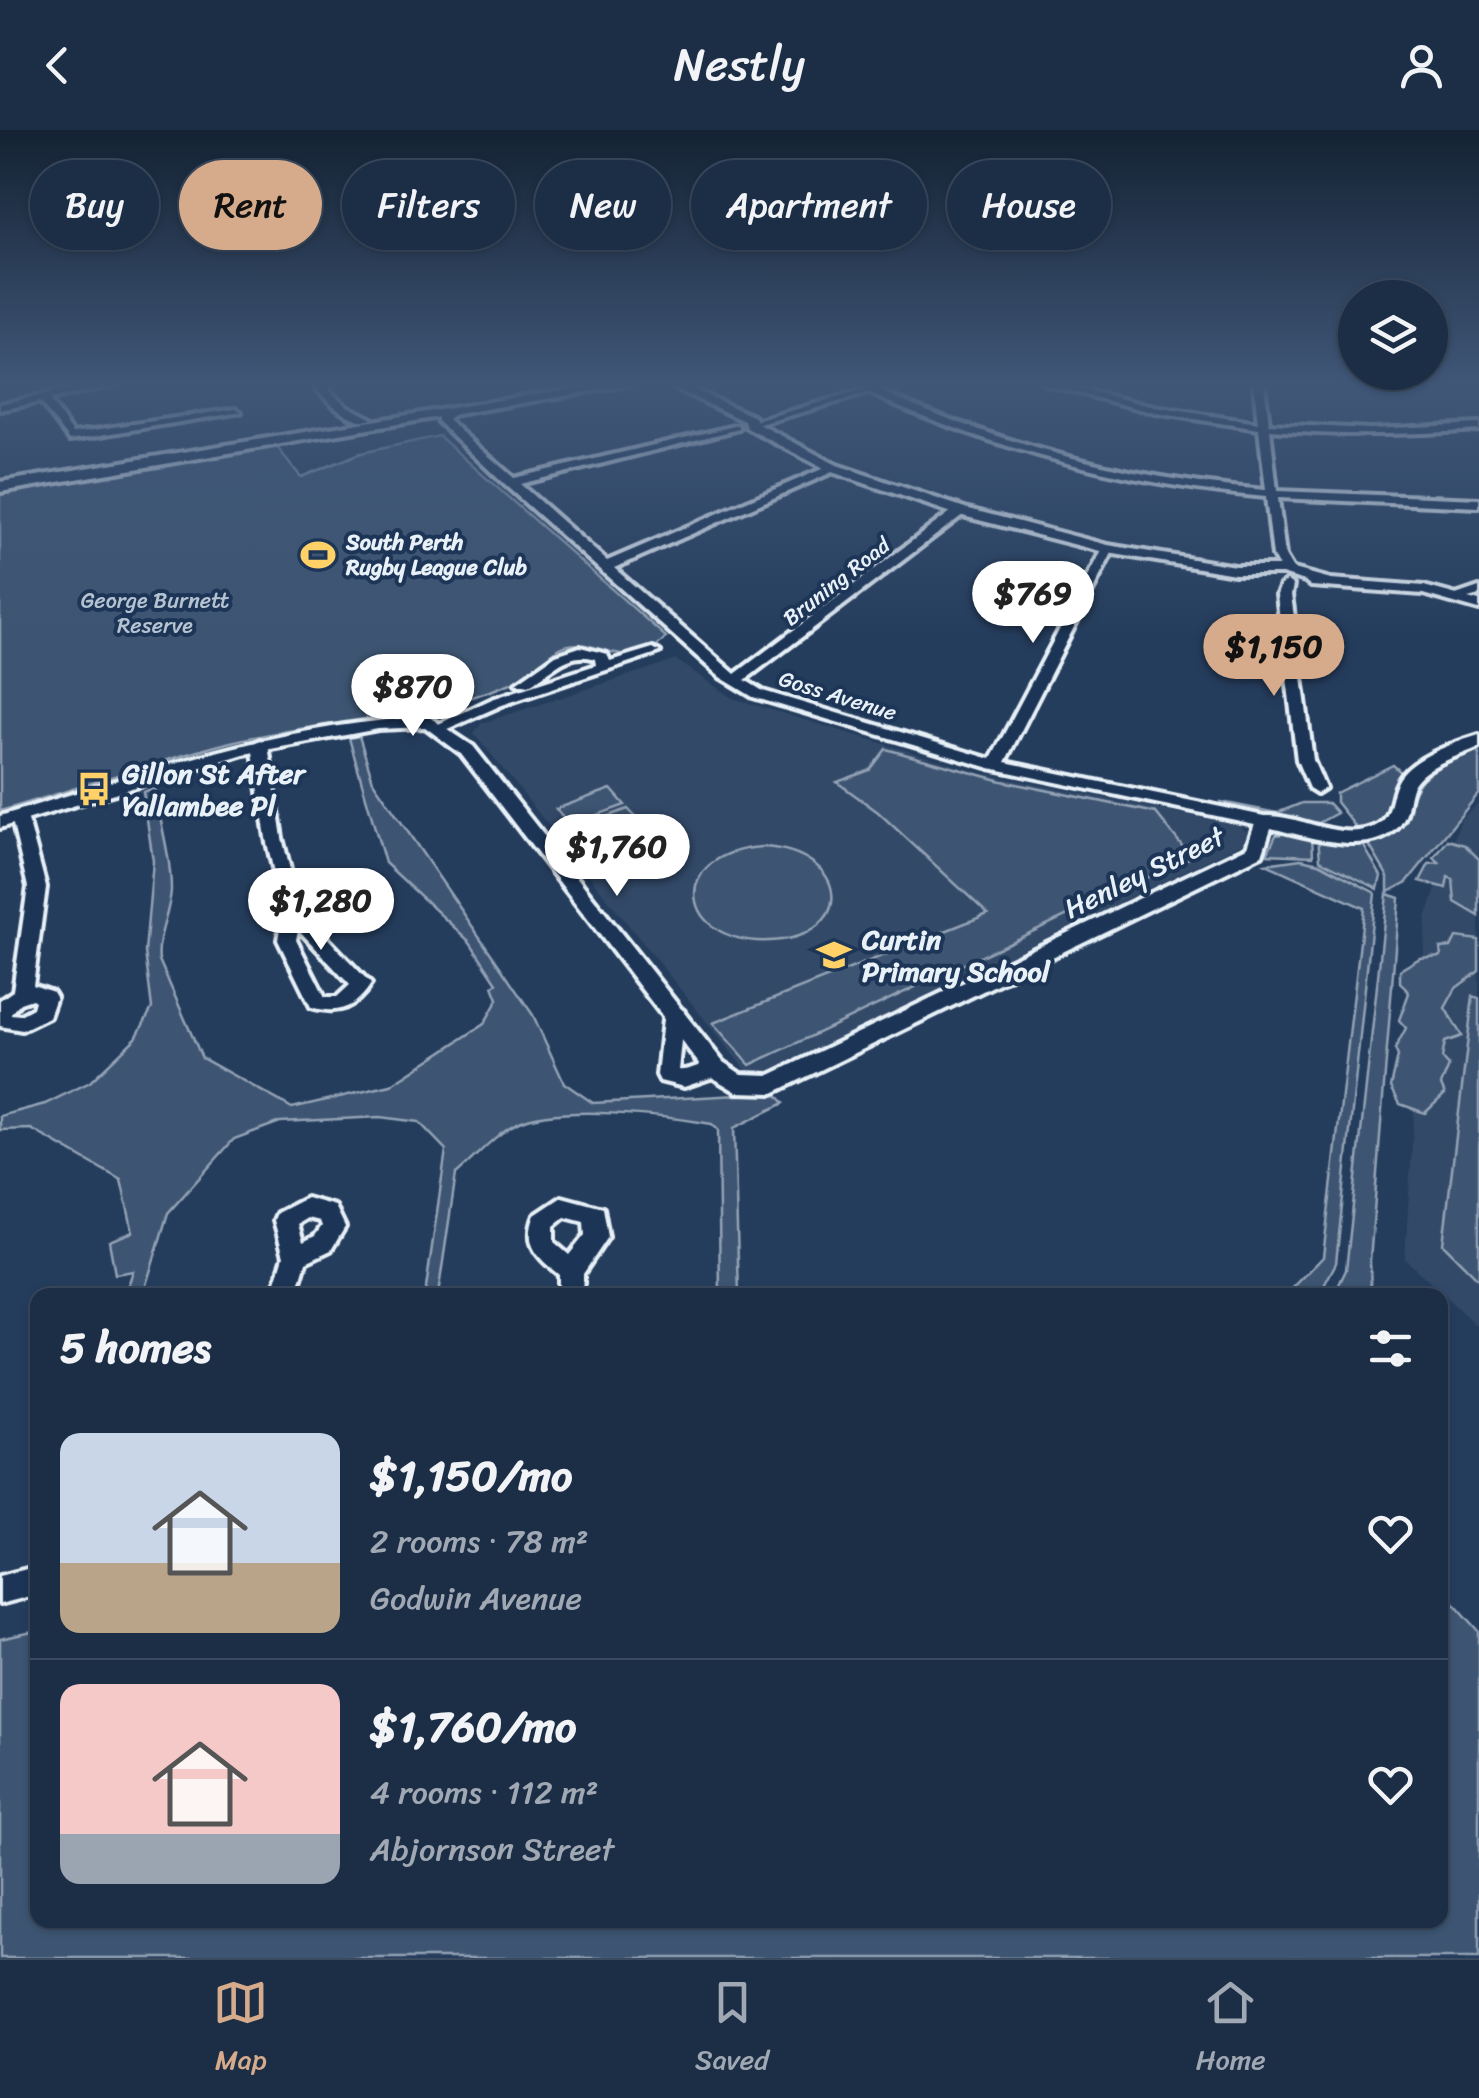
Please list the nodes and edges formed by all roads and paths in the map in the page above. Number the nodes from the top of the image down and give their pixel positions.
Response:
1 (84, 469) edge
2 (498, 469) edge
3 (559, 469) edge
4 (830, 469) edge
5 (837, 469) edge
6 (1116, 469) edge
7 (1270, 469) edge
8 (510, 482) junction
9 (0, 485) edge
10 (1272, 496) junction
11 (1479, 503) edge
12 (960, 511) junction
13 (1108, 549) junction
14 (608, 566) junction
15 (1282, 577) junction
16 (1472, 598) edge
17 (654, 652) dead end
18 (604, 668) junction
19 (736, 680) junction
20 (440, 722) junction
21 (1479, 740) edge
22 (260, 745) junction
23 (996, 765) junction
24 (1317, 788) dead end
25 (19, 816) junction
26 (1264, 821) junction
27 (0, 822) edge
28 (292, 911) junction
29 (22, 994) dead end
30 (674, 1011) junction
31 (715, 1068) junction
32 (296, 1256) dead end
33 (286, 1288) edge
34 (30, 1582) edge
35 (0, 1590) edge

1 - 9 main road
2 - 8 street, Goss Avenue
3 - 8 street
4 - 14 street
5 - 12 street
6 - 10 street
7 - 10 street
8 - 14 street, Goss Avenue
10 - 11 street
10 - 15 street
12 - 13 street
12 - 19 street, Bruning Road
13 - 15 street
13 - 23 street
14 - 19 street, Goss Avenue
15 - 16 street
15 - 24 street
17 - 18 street
18 - 20 street
18 - 20 street
19 - 23 street, Goss Avenue
20 - 22 street
20 - 30 street
21 - 26 street
22 - 25 street
22 - 28 street
23 - 26 street, Goss Avenue
25 - 27 street
25 - 29 street
26 - 31 street, Henley Street
28 - 28 street
30 - 31 street
30 - 31 street
32 - 33 street
34 - 35 street

